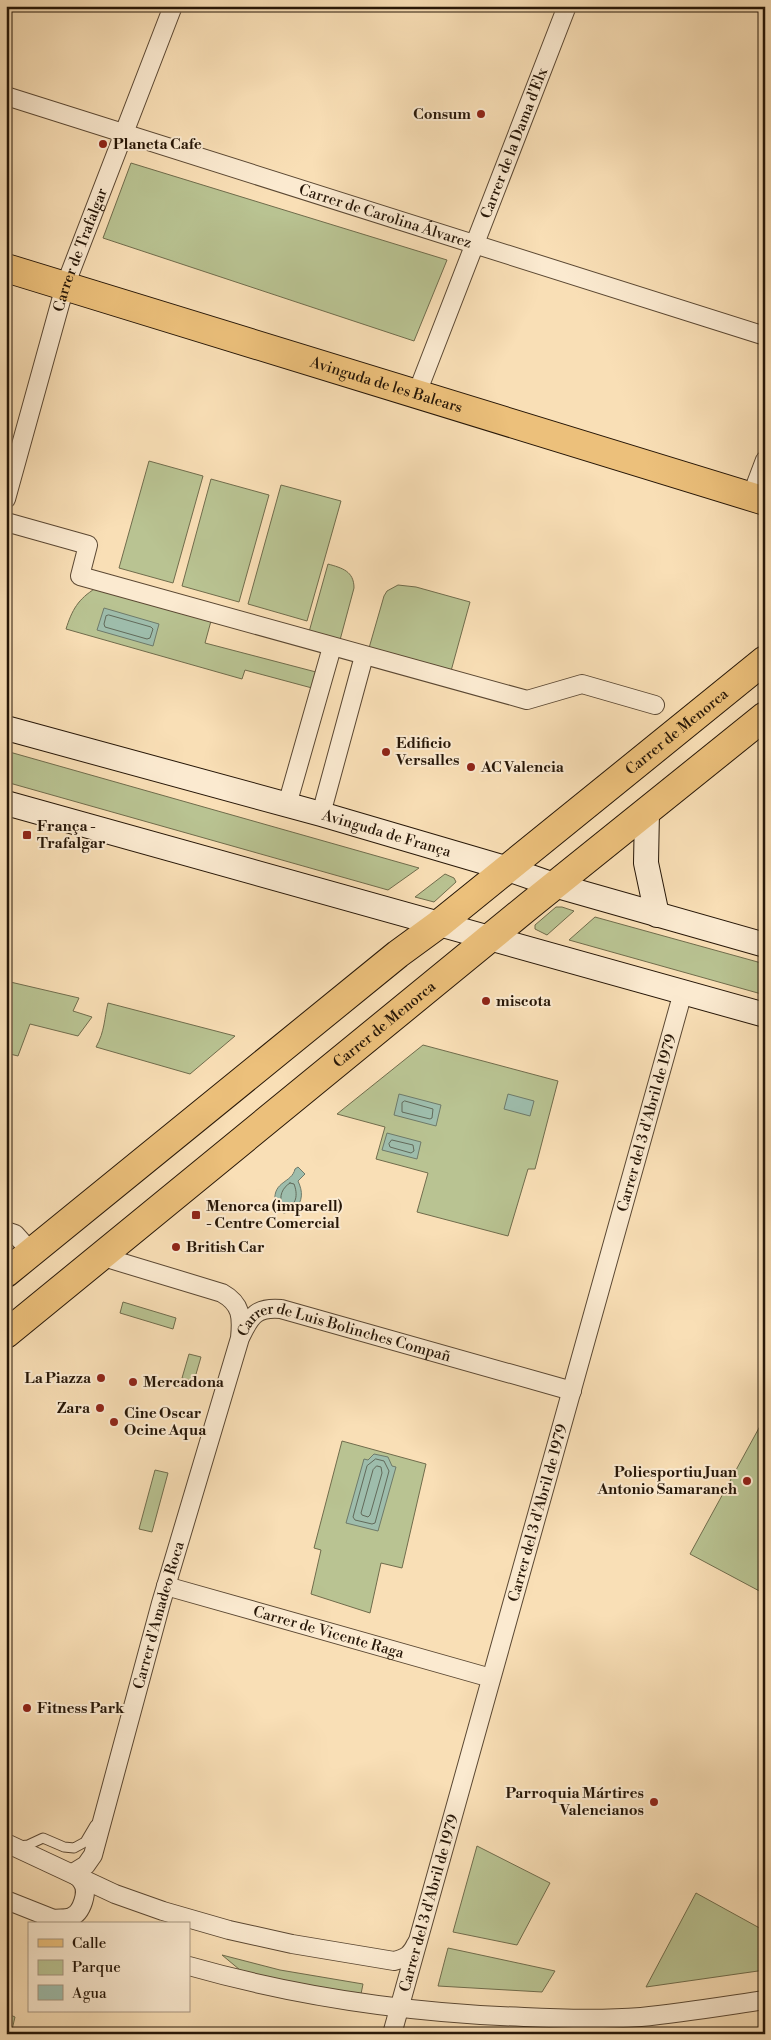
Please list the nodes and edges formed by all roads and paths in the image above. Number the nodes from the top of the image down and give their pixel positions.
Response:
1 (173, 6) edge
2 (567, 6) edge
3 (6, 96) edge
4 (125, 132) junction
5 (474, 243) junction
6 (6, 268) edge
7 (65, 286) junction
8 (765, 336) edge
9 (417, 393) junction
10 (765, 460) edge
11 (10, 473) edge
12 (6, 499) edge
13 (758, 499) edge
14 (6, 522) edge
15 (332, 647) junction
16 (364, 656) junction
17 (765, 660) edge
18 (654, 705) dead end
19 (765, 716) edge
20 (6, 728) edge
21 (6, 803) edge
22 (287, 805) junction
23 (646, 811) junction
24 (321, 814) junction
25 (505, 868) junction
26 (554, 886) junction
27 (657, 915) junction
28 (439, 924) junction
29 (490, 938) junction
30 (765, 946) edge
31 (683, 992) junction
32 (765, 1015) edge
33 (6, 1230) edge
34 (32, 1253) junction
35 (100, 1256) junction
36 (6, 1273) edge
37 (6, 1334) edge
38 (240, 1338) junction
39 (572, 1391) junction
40 (166, 1586) junction
41 (491, 1678) junction
42 (107, 1806) junction
43 (8, 1844) edge
44 (73, 1873) junction
45 (6, 1900) edge
46 (60, 1921) edge
47 (417, 1941) junction
48 (190, 1966) edge
49 (765, 2000) edge
50 (399, 2008) junction
51 (392, 2034) edge

1 - 4 street, Carrer de Trafalgar
2 - 5 street, Carrer de la Dama d'Elx
3 - 4 street, Carrer de Carolina Álvarez
4 - 5 street, Carrer de Carolina Álvarez
4 - 7 street, Carrer de Trafalgar
5 - 8 street, Carrer de Carolina Álvarez
5 - 9 street, Carrer de la Dama d'Elx
6 - 7 main road, Avinguda de les Balears
7 - 9 main road, Avinguda de les Balears
7 - 11 street, Carrer de Trafalgar
9 - 13 main road, Avinguda de les Balears
10 - 13 street
11 - 12 street, Carrer de Trafalgar
14 - 15 street
15 - 16 street
15 - 22 street
16 - 18 street
16 - 24 street
17 - 25 main road, Carrer de Menorca
19 - 23 main road, Carrer de Menorca
20 - 22 main road, Avinguda de França
21 - 28 main road
22 - 24 main road, Avinguda de França
23 - 26 main road, Carrer de Menorca
23 - 27 main road
24 - 25 main road, Avinguda de França
25 - 26 main road, Avinguda de França
25 - 28 main road, Carrer de Menorca
26 - 27 main road, Avinguda de França
26 - 29 main road, Carrer de Menorca
27 - 30 main road, Avinguda de França
28 - 29 main road
28 - 34 main road, Carrer de Menorca
29 - 31 main road
29 - 35 main road, Carrer de Menorca
31 - 32 main road
31 - 39 street, Carrer del 3 d'Abril de 1979
33 - 34 street
34 - 36 main road, Carrer de Menorca
35 - 37 main road, Carrer de Menorca
35 - 38 street, Carrer de Luis Bolinches Compañ
38 - 39 street, Carrer de Luis Bolinches Compañ
38 - 40 street, Carrer d'Amadeo Roca
39 - 41 street, Carrer del 3 d'Abril de 1979
40 - 41 street, Carrer de Vicente Raga
40 - 42 street, Carrer d'Amadeo Roca
41 - 47 street, Carrer del 3 d'Abril de 1979
42 - 43 lane
42 - 44 street, Carrer d'Amadeo Roca
43 - 44 street
44 - 46 street
44 - 47 street
45 - 46 street
47 - 50 street, Carrer del 3 d'Abril de 1979
48 - 50 street
49 - 50 street
50 - 51 street, Carrer del 3 d'Abril de 1979

